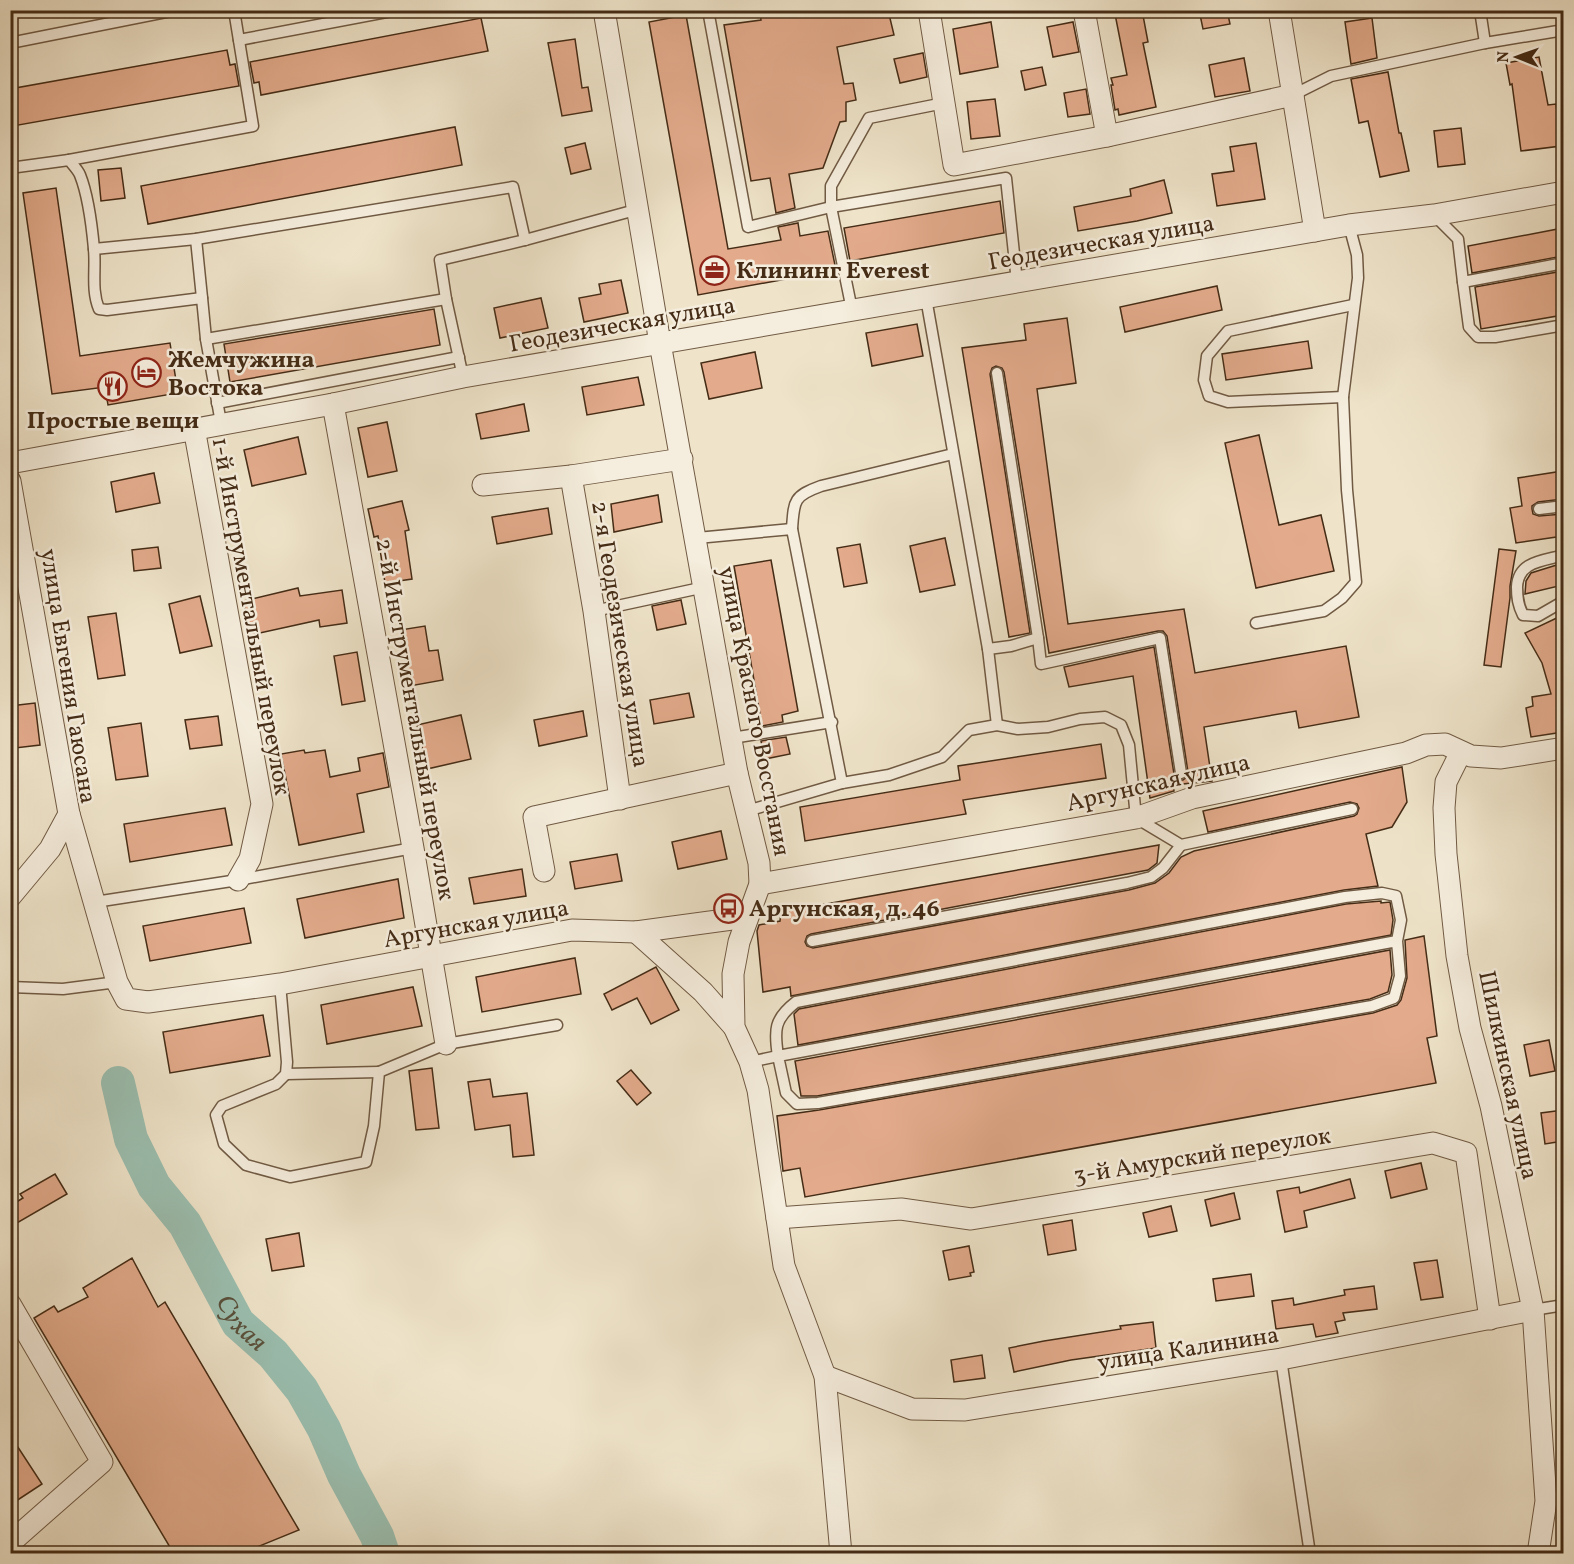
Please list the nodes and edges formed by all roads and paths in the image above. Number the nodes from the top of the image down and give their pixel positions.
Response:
1 (176, 10) edge
2 (234, 10) edge
3 (397, 10) edge
4 (604, 10) edge
5 (708, 10) edge
6 (929, 10) edge
7 (1084, 10) edge
8 (1279, 10) edge
9 (1480, 10) edge
10 (1563, 30) edge
11 (239, 40) junction
12 (10, 43) edge
13 (1485, 43) junction
14 (1293, 95) junction
15 (944, 103) junction
16 (1107, 136) junction
17 (69, 160) junction
18 (10, 168) edge
19 (1563, 192) edge
20 (831, 207) junction
21 (639, 209) junction
22 (1434, 215) junction
23 (1349, 225) junction
24 (1315, 231) junction
25 (196, 239) junction
26 (525, 240) junction
27 (94, 249) junction
28 (1563, 263) edge
29 (1017, 282) junction
30 (1463, 282) junction
31 (202, 298) junction
32 (926, 298) junction
33 (446, 299) junction
34 (1353, 305) junction
35 (852, 310) junction
36 (1563, 325) edge
37 (207, 339) junction
38 (660, 343) junction
39 (461, 367) junction
40 (998, 373) dead end
41 (1343, 397) junction
42 (333, 404) junction
43 (219, 413) junction
44 (194, 428) junction
45 (953, 454) junction
46 (682, 459) junction
47 (10, 463) edge
48 (571, 476) junction
49 (10, 481) edge
50 (483, 485) dead end
51 (1563, 506) edge
52 (1539, 509) dead end
53 (792, 529) junction
54 (697, 538) junction
55 (1563, 555) edge
56 (705, 587) junction
57 (1563, 601) edge
58 (594, 611) junction
59 (1256, 622) dead end
60 (1038, 638) junction
61 (988, 650) junction
62 (832, 722) junction
63 (998, 724) junction
64 (732, 738) junction
65 (1563, 748) edge
66 (1461, 752) junction
67 (737, 773) junction
68 (1181, 773) dead end
69 (842, 783) junction
70 (620, 799) junction
71 (1352, 809) dead end
72 (747, 811) junction
73 (69, 814) junction
74 (1136, 818) junction
75 (1181, 845) junction
76 (413, 848) junction
77 (544, 871) dead end
78 (238, 880) junction
79 (760, 884) junction
80 (10, 897) edge
81 (95, 902) junction
82 (747, 916) junction
83 (636, 932) junction
84 (812, 941) dead end
85 (1397, 941) junction
86 (432, 955) junction
87 (117, 982) junction
88 (280, 984) junction
89 (10, 987) edge
90 (557, 1025) dead end
91 (734, 1027) junction
92 (446, 1044) junction
93 (778, 1056) junction
94 (750, 1062) junction
95 (379, 1072) junction
96 (286, 1074) junction
97 (777, 1218) junction
98 (10, 1304) edge
99 (1563, 1305) edge
100 (1533, 1310) junction
101 (1490, 1319) junction
102 (1281, 1359) junction
103 (825, 1376) junction
104 (10, 1543) edge
105 (842, 1554) edge
106 (1310, 1554) edge
107 (1538, 1554) edge

1 - 12 lane
2 - 11 lane
3 - 11 lane
4 - 21 street, улица Красного Восстания
5 - 20 lane
6 - 15 street
7 - 16 street
8 - 14 street
9 - 13 lane
10 - 13 lane
11 - 17 lane
13 - 14 lane
14 - 16 street
14 - 24 street
15 - 16 street
15 - 20 lane
17 - 18 lane
17 - 27 lane
19 - 22 street, Геодезическая улица
20 - 29 lane
20 - 35 lane
21 - 26 lane
21 - 38 street, улица Красного Восстания
22 - 23 street, Геодезическая улица
22 - 30 lane
23 - 24 street, Геодезическая улица
23 - 34 lane
24 - 29 street, Геодезическая улица
25 - 26 lane
25 - 27 lane
25 - 31 lane
26 - 33 lane
27 - 31 lane
28 - 30 lane
29 - 32 street, Геодезическая улица
30 - 36 lane
31 - 37 lane
32 - 35 street, Геодезическая улица
32 - 45 lane
33 - 37 lane
33 - 39 lane
34 - 41 lane
34 - 41 lane
35 - 38 street, Геодезическая улица
37 - 43 lane
38 - 39 street, Геодезическая улица
38 - 46 street, улица Красного Восстания
39 - 42 street, Геодезическая улица
39 - 43 lane
40 - 60 lane
41 - 59 lane
42 - 43 street, Геодезическая улица
42 - 76 street, 2-й Инструментальный переулок
43 - 44 street, Геодезическая улица
44 - 47 street, Геодезическая улица
44 - 78 street, 1-й Инструментальный переулок
45 - 53 lane
45 - 61 lane
46 - 48 street
46 - 54 street, улица Красного Восстания
48 - 50 street
48 - 58 street, 2-я Геодезическая улица
49 - 73 street, улица Евгения Гаюсана
51 - 52 lane
53 - 54 lane
53 - 62 lane
54 - 56 street, улица Красного Восстания
55 - 57 lane
56 - 58 lane
56 - 64 street, улица Красного Восстания
58 - 70 street, 2-я Геодезическая улица
60 - 61 lane
60 - 68 lane
61 - 63 lane
62 - 64 lane
62 - 69 lane
63 - 69 lane
63 - 74 lane
64 - 67 street, улица Красного Восстания
65 - 66 street, Аргунская улица
66 - 74 street, Аргунская улица
66 - 100 street, Шилкинская улица
67 - 70 street
67 - 72 street, улица Красного Восстания
69 - 72 lane
70 - 77 street
71 - 75 lane
72 - 79 street, улица Красного Восстания
73 - 80 street, улица Евгения Гаюсана
73 - 81 street
74 - 75 lane
74 - 79 street, Аргунская улица
75 - 84 lane
76 - 78 lane
76 - 86 street, 2-й Инструментальный переулок
78 - 81 lane
79 - 82 street, улица Красного Восстания
81 - 87 street
82 - 83 street, Аргунская улица
82 - 91 street, улица Красного Восстания
83 - 86 street, Аргунская улица
83 - 91 street
85 - 93 lane
85 - 93 lane
85 - 93 lane
86 - 88 street, Аргунская улица
86 - 92 street, 2-й Инструментальный переулок
87 - 88 street, Аргунская улица
87 - 89 lane
88 - 96 lane
90 - 92 lane
91 - 94 street, улица Красного Восстания
92 - 95 lane
93 - 94 lane
94 - 97 street, улица Красного Восстания
95 - 96 lane
95 - 96 lane
97 - 101 street, 3-й Амурский переулок
97 - 103 street, улица Красного Восстания
98 - 104 street
99 - 100 lane, улица Калинина
100 - 101 street, улица Калинина
100 - 107 street, Шилкинская улица
101 - 102 street, улица Калинина
102 - 103 street, улица Калинина
102 - 106 lane
103 - 105 street, улица Красного Восстания

